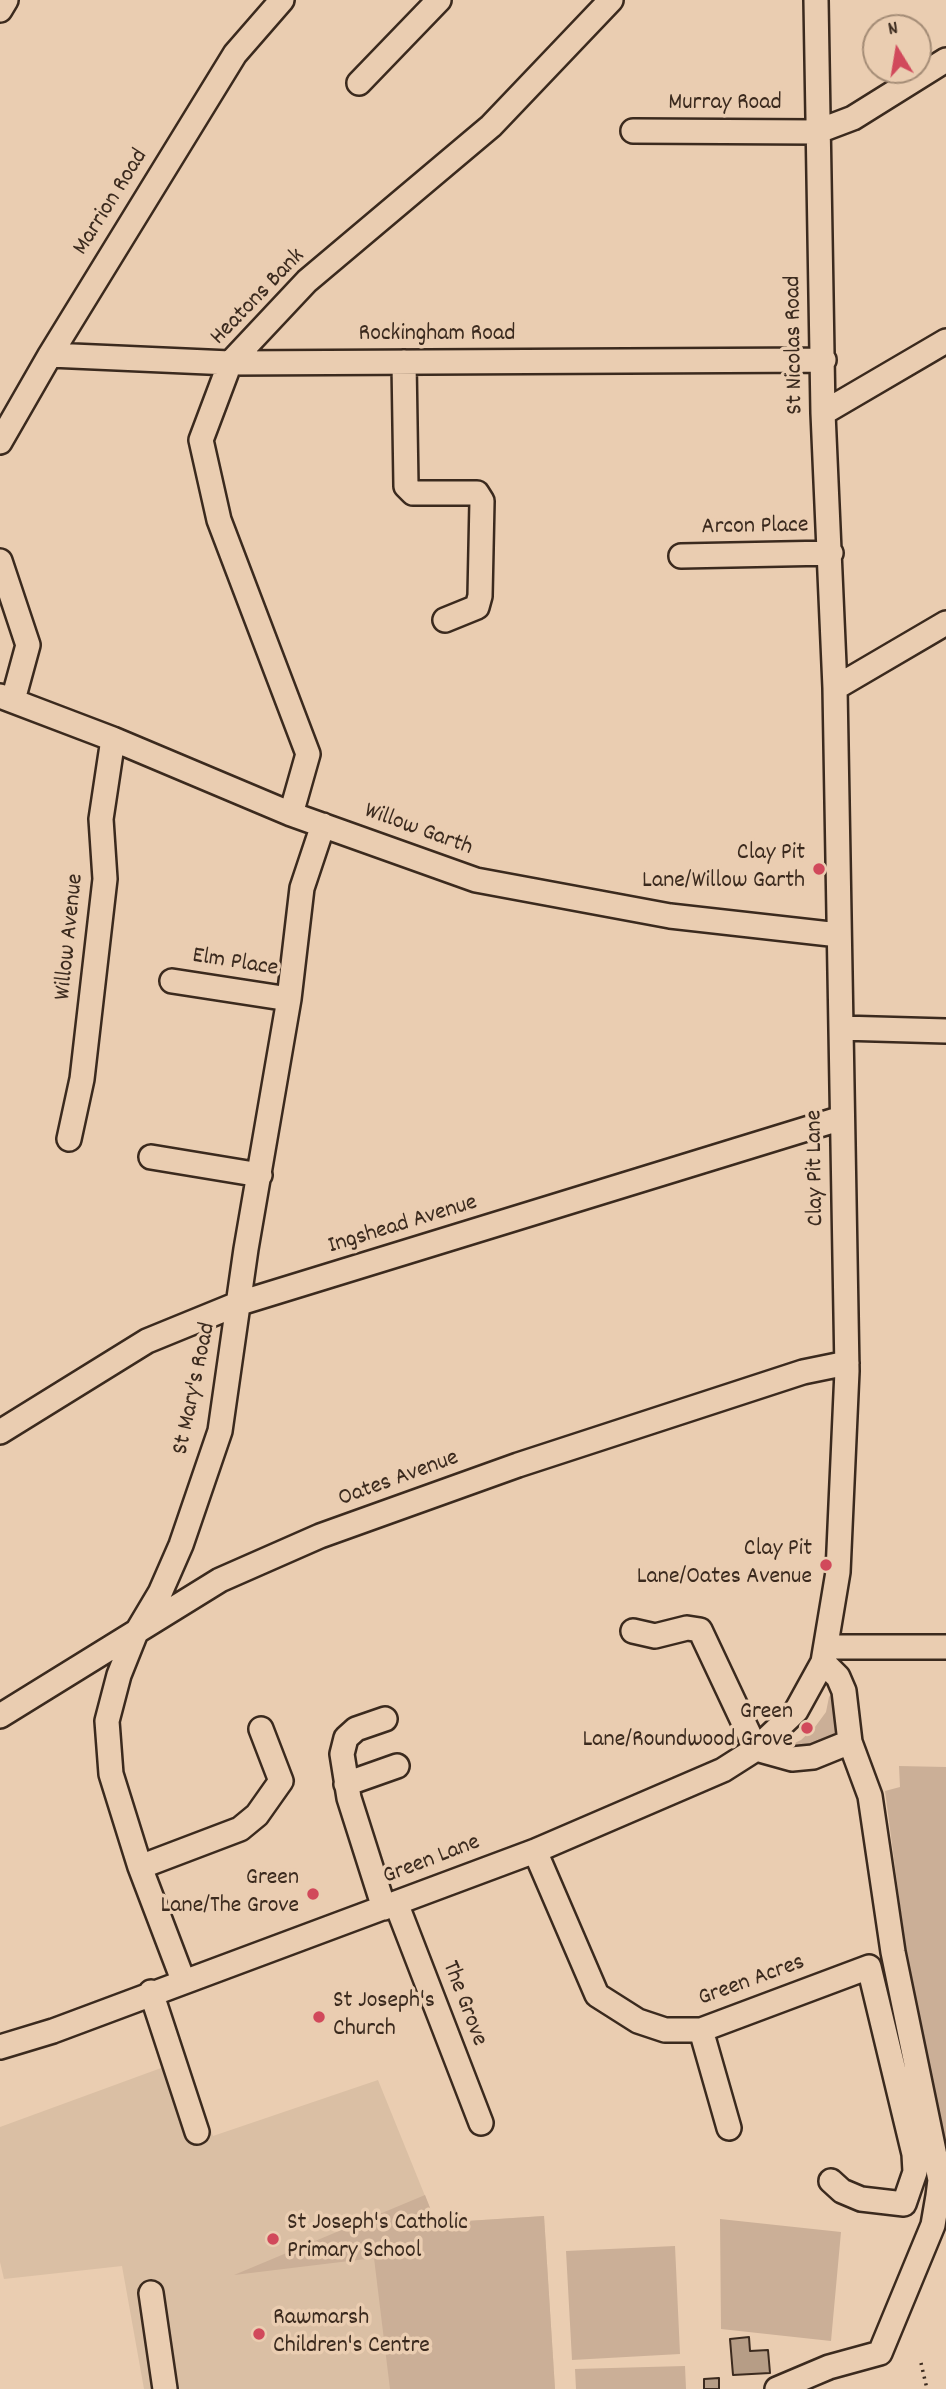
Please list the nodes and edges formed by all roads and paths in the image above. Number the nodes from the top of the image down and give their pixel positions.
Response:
1 (6, 0) edge
2 (282, 0) edge
3 (439, 0) edge
4 (611, 0) edge
5 (816, 0) edge
6 (0, 10) edge
7 (946, 60) edge
8 (359, 83) dead end
9 (633, 131) dead end
10 (817, 132) junction
11 (946, 341) edge
12 (50, 355) junction
13 (824, 360) junction
14 (404, 362) junction
15 (230, 363) junction
16 (823, 413) junction
17 (0, 442) edge
18 (831, 553) junction
19 (681, 556) dead end
20 (0, 561) edge
21 (444, 620) dead end
22 (946, 623) edge
23 (835, 688) junction
24 (6, 698) edge
25 (113, 738) junction
26 (291, 814) junction
27 (323, 825) junction
28 (839, 936) junction
29 (172, 981) dead end
30 (289, 999) junction
31 (841, 1028) junction
32 (946, 1031) edge
33 (842, 1118) junction
34 (69, 1139) dead end
35 (151, 1157) dead end
36 (260, 1175) junction
37 (240, 1303) junction
38 (846, 1363) junction
39 (0, 1432) edge
40 (633, 1630) dead end
41 (135, 1635) junction
42 (946, 1647) edge
43 (826, 1654) junction
44 (0, 1716) edge
45 (385, 1719) dead end
46 (261, 1728) dead end
47 (850, 1742) junction
48 (756, 1749) junction
49 (397, 1766) dead end
50 (346, 1784) junction
51 (535, 1851) junction
52 (140, 1867) junction
53 (390, 1905) junction
54 (183, 1980) junction
55 (151, 1992) junction
56 (701, 2030) junction
57 (0, 2047) edge
58 (481, 2123) dead end
59 (729, 2128) dead end
60 (197, 2132) dead end
61 (831, 2181) dead end
62 (151, 2293) dead end
63 (921, 2363) dead end
64 (165, 2389) edge
65 (777, 2389) edge
66 (926, 2389) edge

1 - 6 street
2 - 12 street, Marrion Road
3 - 8 street
4 - 15 street, Heatons Bank
5 - 10 street, St Nicolas Road
7 - 10 street
9 - 10 street, Murray Road
10 - 13 street, St Nicolas Road
11 - 16 street
12 - 15 street, Rockingham Road
12 - 17 street, Marrion Road
13 - 14 street, Rockingham Road
13 - 16 street, St Nicolas Road
14 - 15 street, Rockingham Road
14 - 21 street
15 - 26 street, Heatons Bank
16 - 18 street, St Nicolas Road
18 - 19 street, Arcon Place
18 - 23 street, St Nicolas Road
20 - 24 street
22 - 23 street
23 - 28 street, Clay Pit Lane
24 - 25 street, Willow Garth
25 - 26 street, Willow Garth
25 - 34 street, Willow Avenue
26 - 27 street, Willow Garth
27 - 28 street, Willow Garth
27 - 30 street, St Mary's Road
28 - 31 street, Clay Pit Lane
29 - 30 street, Elm Place
30 - 36 street, St Mary's Road
31 - 32 street
31 - 33 street, Clay Pit Lane
33 - 37 street, Ingshead Avenue
33 - 38 street, Clay Pit Lane
35 - 36 street
36 - 37 street, St Mary's Road
37 - 39 street, Ingshead Avenue
37 - 41 street, St Mary's Road
38 - 41 street, Oates Avenue
38 - 43 street, Clay Pit Lane
40 - 48 street
41 - 44 street, Oates Avenue
41 - 52 street, St Mary's Road
42 - 43 street
43 - 47 street
43 - 48 street, Green Lane
45 - 50 street, The Grove
46 - 52 street
47 - 48 street
47 - 65 street
48 - 51 street, Green Lane
49 - 50 street
50 - 53 street, The Grove
51 - 53 street, Green Lane
51 - 56 street, Green Acres
52 - 54 street, St Mary's Road
53 - 54 street, Green Lane
53 - 58 street, The Grove
54 - 55 street, Green Lane
55 - 57 street, Green Lane
55 - 60 street
56 - 59 street
56 - 61 street, Green Acres
62 - 64 street
63 - 66 path

